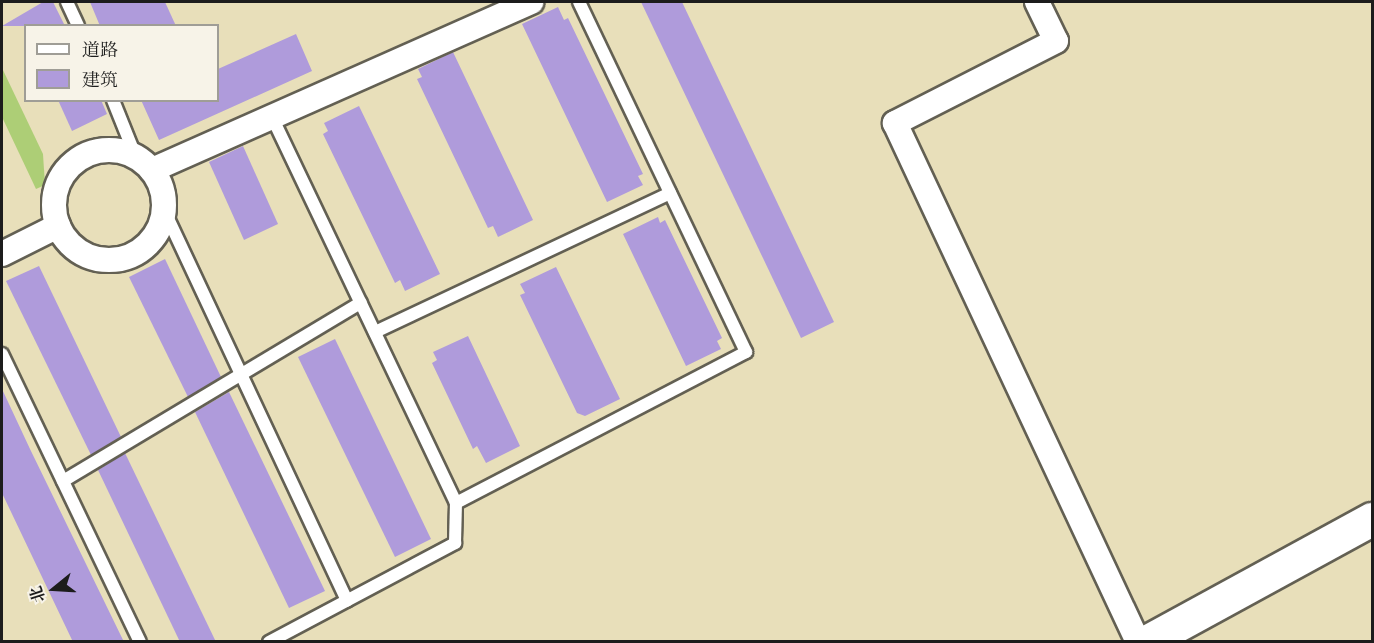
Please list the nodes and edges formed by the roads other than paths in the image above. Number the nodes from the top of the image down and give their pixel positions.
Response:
1 (67, 2) edge
2 (531, 2) edge
3 (579, 2) edge
4 (1037, 2) edge
5 (77, 24) edge
6 (114, 102) edge
7 (272, 117) junction
8 (144, 163) junction
9 (670, 193) junction
10 (165, 212) junction
11 (58, 226) junction
12 (2, 254) edge
13 (361, 303) junction
14 (375, 332) junction
15 (2, 354) edge
16 (242, 375) junction
17 (63, 481) junction
18 (456, 503) junction
19 (1372, 519) edge
20 (347, 600) junction
21 (140, 642) edge
22 (269, 642) edge
23 (1138, 642) edge
24 (1146, 642) edge

1 - 5 lane
2 - 7 street
3 - 9 lane
4 - 23 street
6 - 8 lane
7 - 8 street
7 - 13 lane
8 - 10 street
8 - 11 street
9 - 14 lane
9 - 18 lane
10 - 11 street
10 - 16 lane
11 - 12 street
13 - 14 lane
13 - 16 lane
14 - 18 lane
15 - 17 lane
16 - 17 lane
16 - 20 lane
17 - 21 lane
18 - 20 lane
19 - 24 main road
20 - 22 lane

